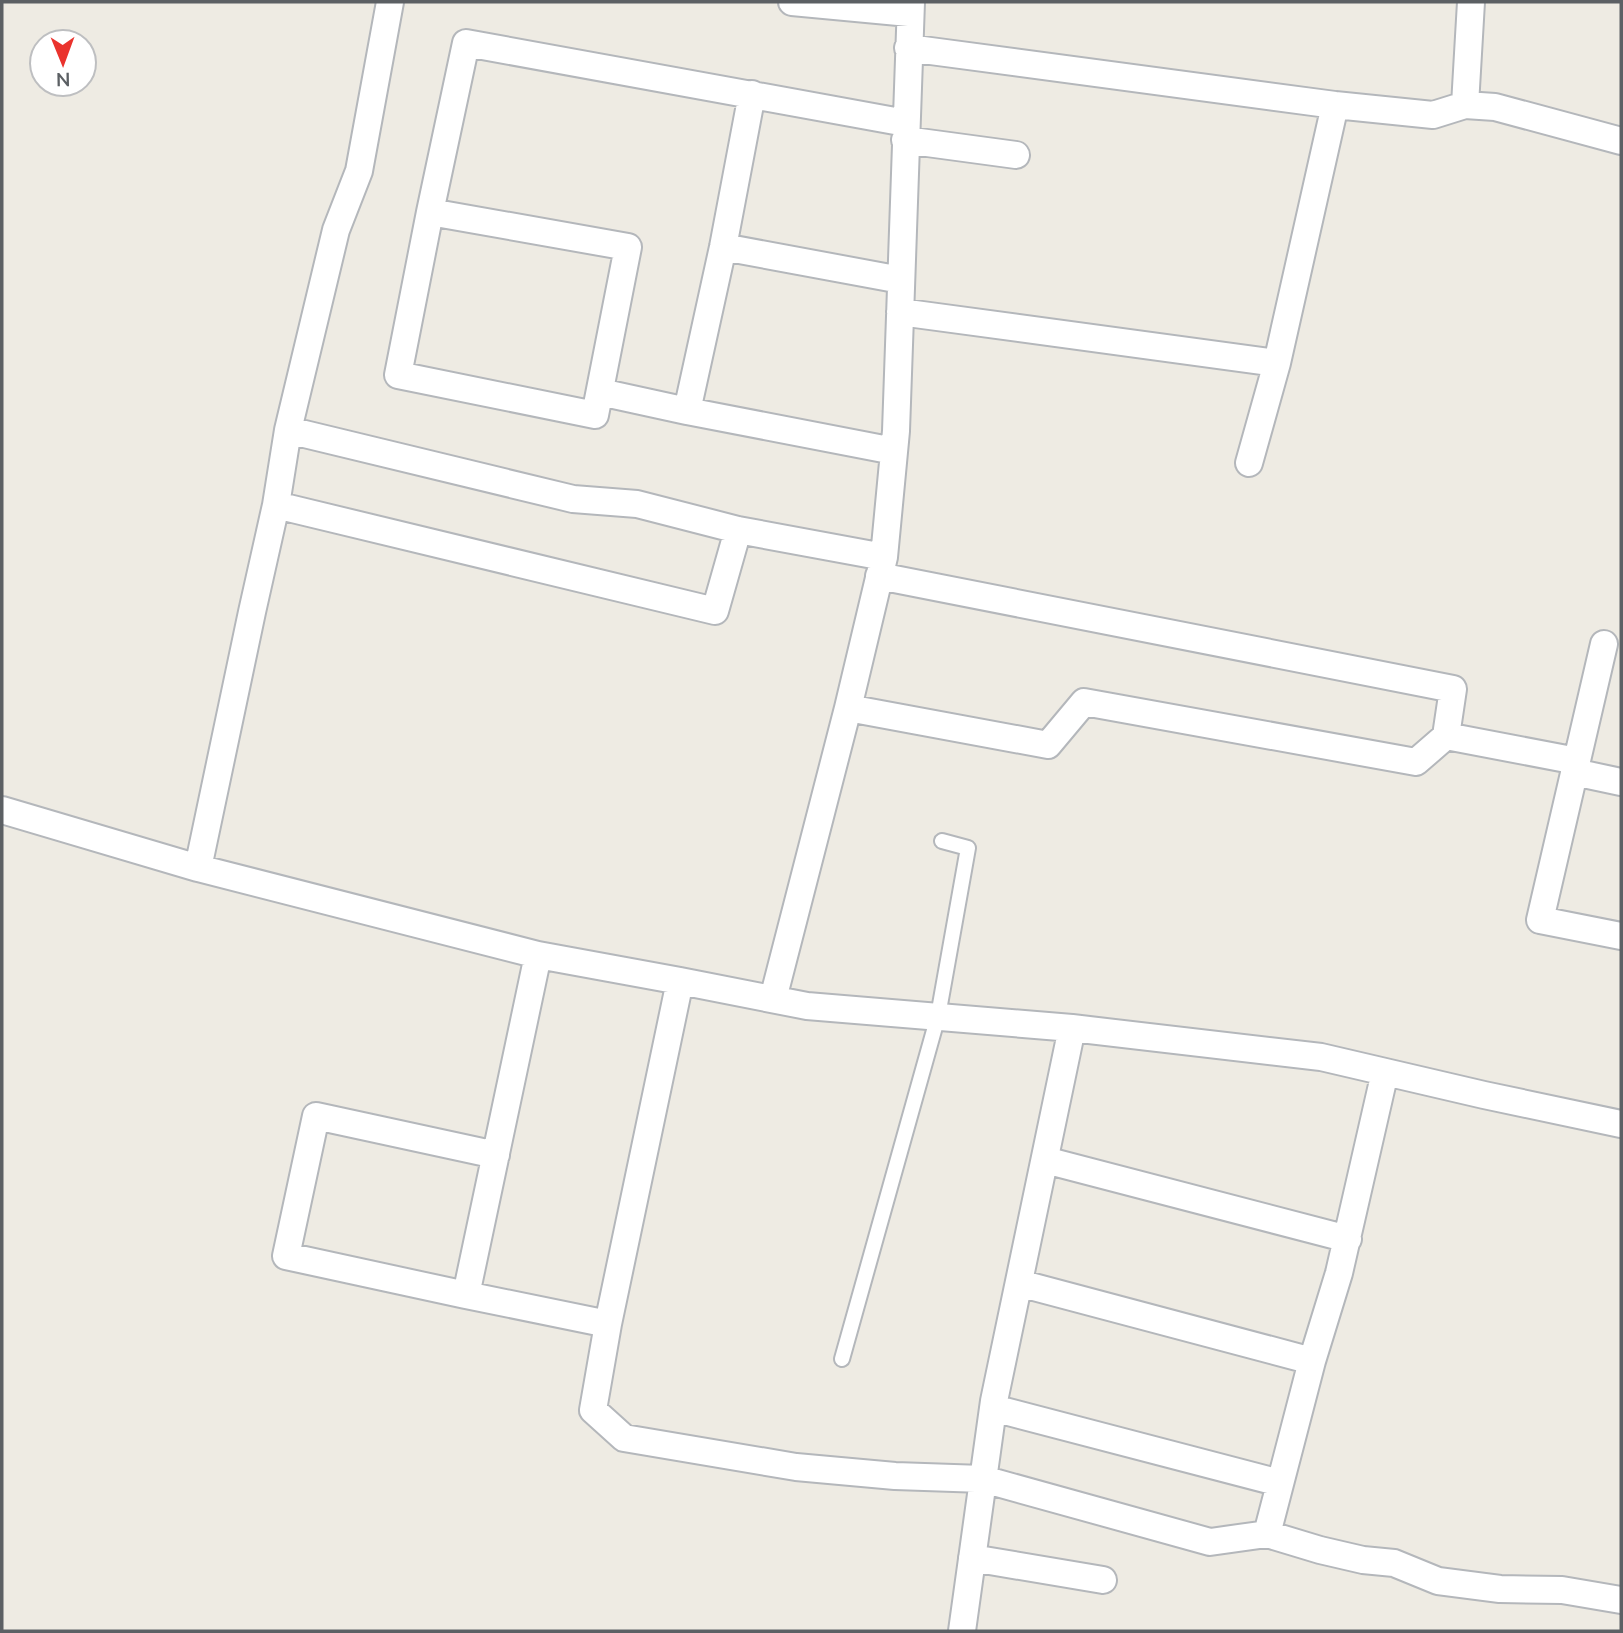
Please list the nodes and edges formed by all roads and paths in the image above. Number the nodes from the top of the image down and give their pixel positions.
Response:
1 (390, 2) edge
2 (792, 2) edge
3 (1471, 2) edge
4 (910, 7) edge
5 (908, 48) junction
6 (752, 94) junction
7 (1335, 105) junction
8 (1465, 105) junction
9 (905, 131) junction
10 (1621, 141) edge
11 (1016, 155) dead end
12 (430, 212) junction
13 (723, 247) junction
14 (901, 280) junction
15 (900, 312) junction
16 (1277, 363) junction
17 (600, 392) junction
18 (687, 411) junction
19 (288, 430) junction
20 (894, 451) junction
21 (1249, 463) dead end
22 (276, 505) junction
23 (738, 530) junction
24 (882, 566) junction
25 (1604, 644) dead end
26 (848, 708) junction
27 (1446, 736) junction
28 (1576, 766) junction
29 (1621, 782) edge
30 (2, 810) edge
31 (942, 841) dead end
32 (198, 868) junction
33 (1621, 936) edge
34 (538, 955) junction
35 (680, 981) junction
36 (774, 999) junction
37 (938, 1016) junction
38 (1072, 1028) junction
39 (1385, 1072) junction
40 (1621, 1124) edge
41 (496, 1155) junction
42 (1045, 1160) junction
43 (1348, 1239) junction
44 (1019, 1283) junction
45 (466, 1295) junction
46 (608, 1324) junction
47 (842, 1359) dead end
48 (1312, 1362) junction
49 (993, 1408) junction
50 (983, 1479) junction
51 (1280, 1483) junction
52 (1267, 1534) junction
53 (972, 1558) junction
54 (1103, 1580) dead end
55 (1621, 1600) edge
56 (961, 1631) edge

1 - 19 street
2 - 4 street
3 - 8 street
4 - 5 street
5 - 7 street
5 - 9 street
6 - 9 street
6 - 12 street
6 - 13 street
7 - 8 street
7 - 16 street
8 - 10 street
9 - 11 street
9 - 14 street
12 - 17 street
12 - 17 street
13 - 14 street
13 - 18 street
14 - 15 street
15 - 16 street
15 - 20 street
16 - 21 street
17 - 18 street
18 - 20 street
19 - 22 street
19 - 23 street
20 - 24 street
22 - 23 street
22 - 32 street
23 - 24 street
24 - 26 street
24 - 27 street
25 - 28 street
26 - 27 street
26 - 36 street
27 - 28 street
28 - 29 street
28 - 33 street
30 - 32 street
31 - 37 lane
32 - 34 street
34 - 35 street
34 - 41 street
35 - 36 street
35 - 46 street
36 - 37 street
37 - 38 street
37 - 47 lane
38 - 39 street
38 - 42 street
39 - 40 street
39 - 43 street
41 - 45 street
41 - 45 street
42 - 43 street
42 - 44 street
43 - 48 street
44 - 48 street
44 - 49 street
45 - 46 street
46 - 50 street
48 - 51 street
49 - 50 street
49 - 51 street
50 - 52 street
50 - 53 street
51 - 52 street
52 - 55 street
53 - 54 street
53 - 56 street

